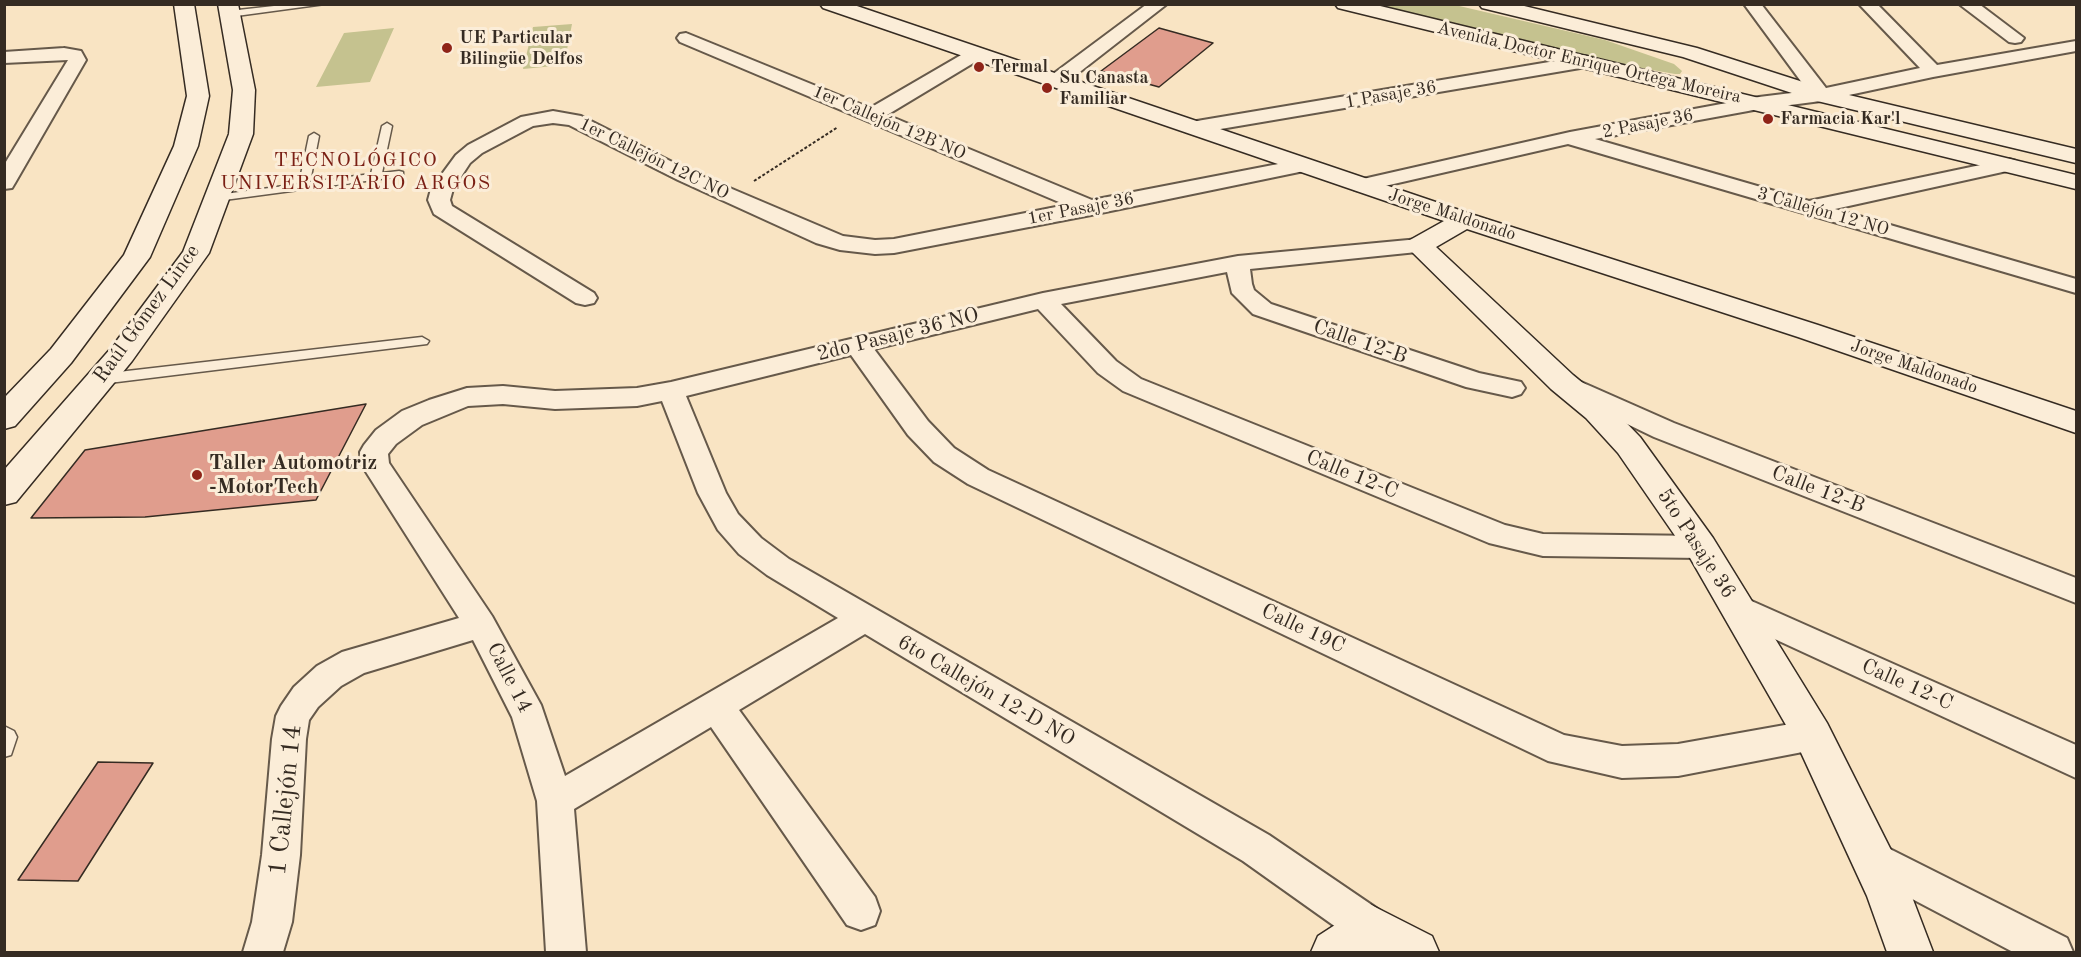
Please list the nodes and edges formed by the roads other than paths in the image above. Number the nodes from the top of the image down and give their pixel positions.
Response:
1 (184, 4) edge
2 (321, 4) edge
3 (830, 4) edge
4 (1159, 4) edge
5 (1345, 4) edge
6 (1489, 4) edge
7 (1752, 4) edge
8 (1867, 4) edge
9 (1967, 4) edge
10 (229, 9) edge
11 (686, 38) dead end
12 (2015, 38) dead end
13 (2076, 46) edge
14 (974, 55) junction
15 (4, 58) edge
16 (1585, 62) junction
17 (1933, 71) junction
18 (1056, 81) junction
19 (1821, 95) junction
20 (1758, 103) junction
21 (867, 114) junction
22 (387, 126) dead end
23 (1197, 127) junction
24 (314, 136) dead end
25 (1570, 138) junction
26 (26, 147) junction
27 (4, 149) edge
28 (2075, 155) edge
29 (1304, 165) junction
30 (2009, 165) junction
31 (399, 174) dead end
32 (376, 177) junction
33 (2076, 182) edge
34 (4, 183) edge
35 (304, 184) junction
36 (1363, 185) junction
37 (217, 198) junction
38 (1091, 208) junction
39 (1808, 208) junction
40 (1465, 220) junction
41 (858, 246) joint
42 (1419, 246) junction
43 (1238, 263) junction
44 (2076, 286) edge
45 (585, 298) dead end
46 (1043, 300) junction
47 (422, 341) dead end
48 (857, 345) junction
49 (101, 379) junction
50 (1562, 382) junction
51 (1512, 388) dead end
52 (671, 392) junction
53 (4, 418) edge
54 (2076, 422) edge
55 (386, 437) joint
56 (4, 493) edge
57 (1701, 547) junction
58 (2076, 591) edge
59 (1738, 609) junction
60 (864, 620) junction
61 (481, 625) junction
62 (716, 706) junction
63 (4, 734) edge
64 (1813, 735) junction
65 (4, 749) edge
66 (2076, 762) edge
67 (555, 801) junction
68 (1872, 858) junction
69 (861, 911) dead end
70 (1371, 928) junction
71 (263, 952) edge
72 (566, 952) edge
73 (1334, 952) edge
74 (1416, 952) edge
75 (1910, 952) edge
76 (2053, 952) edge

1 - 53 main road, Raúl Gómez Lince
2 - 10 lane
3 - 14 main road, Jorge Maldonado
4 - 18 street
5 - 16 main road, Avenida Doctor Enrique Ortega Moreira
6 - 19 main road, Avenida Doctor Enrique Ortega Moreira
7 - 19 street
8 - 17 street
9 - 12 street
10 - 37 main road, Raúl Gómez Lince
11 - 21 street, 1er Callejón 12B NO
13 - 17 street, 2 Pasaje 36
14 - 18 main road, Jorge Maldonado
14 - 21 street
15 - 26 street
16 - 20 main road, Avenida Doctor Enrique Ortega Moreira
16 - 23 street, 1 Pasaje 36
17 - 19 street, 2 Pasaje 36
18 - 23 main road, Jorge Maldonado
19 - 20 street, 2 Pasaje 36
19 - 28 main road, Avenida Doctor Enrique Ortega Moreira
20 - 25 street, 2 Pasaje 36
20 - 30 main road, Avenida Doctor Enrique Ortega Moreira
21 - 38 street, 1er Callejón 12B NO
22 - 32 lane
23 - 29 main road, Jorge Maldonado
24 - 35 lane
25 - 36 street, 2 Pasaje 36
25 - 39 street, 3 Callejón 12 NO
26 - 27 street
26 - 34 street
29 - 36 main road, Jorge Maldonado
29 - 38 street, 1er Pasaje 36
30 - 33 main road, Avenida Doctor Enrique Ortega Moreira
30 - 39 street
31 - 32 lane
32 - 35 lane
35 - 37 lane
36 - 40 main road, Jorge Maldonado
37 - 49 main road, Raúl Gómez Lince
38 - 41 street, 1er Pasaje 36
39 - 44 street, 3 Callejón 12 NO
40 - 42 main road
40 - 54 main road, Jorge Maldonado
41 - 45 street, 1er Callejón 12C NO
42 - 43 street, 2do Pasaje 36 NO
42 - 50 main road, 5to Pasaje 36
43 - 46 street, 2do Pasaje 36 NO
43 - 51 street, Calle 12-B
46 - 48 street, 2do Pasaje 36 NO
46 - 57 street, Calle 12-C
47 - 49 lane
48 - 52 street, 2do Pasaje 36 NO
48 - 64 street, Calle 19C
49 - 56 main road, Raúl Gómez Lince
50 - 57 main road, 5to Pasaje 36
50 - 58 street, Calle 12-B
52 - 55 street, 2do Pasaje 36 NO
52 - 60 street, 6to Callejón 12-D NO
55 - 61 street, Calle 14
57 - 59 main road, 5to Pasaje 36
59 - 64 main road, 5to Pasaje 36
59 - 66 street, Calle 12-C
60 - 62 street
60 - 70 street, 6to Callejón 12-D NO
61 - 67 street, Calle 14
61 - 71 street, 1 Callejón 14
62 - 67 street
62 - 69 street
63 - 65 lane
64 - 68 main road, 5to Pasaje 36
67 - 72 street, Calle 14
68 - 75 main road, 5to Pasaje 36
68 - 76 street
70 - 73 main road
70 - 74 main road

